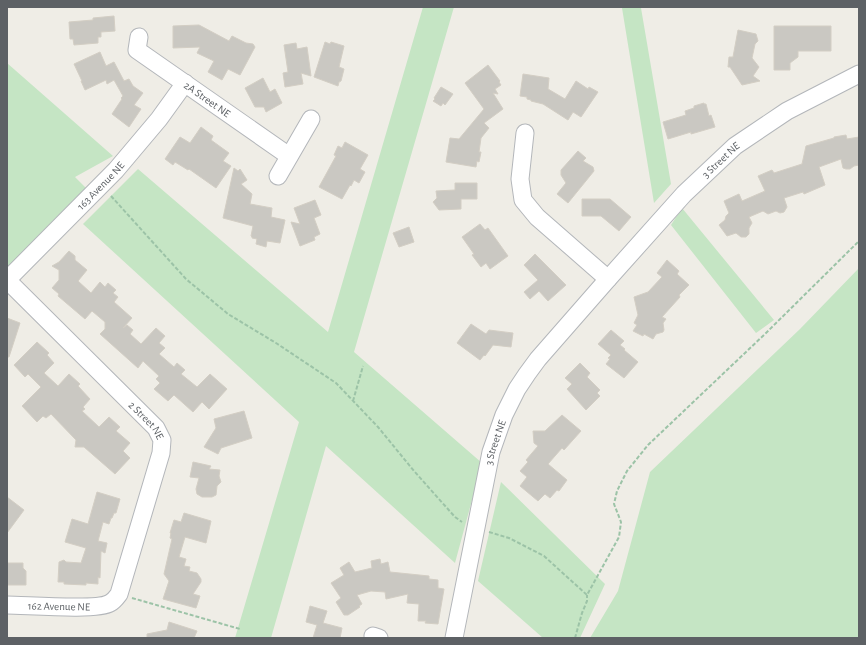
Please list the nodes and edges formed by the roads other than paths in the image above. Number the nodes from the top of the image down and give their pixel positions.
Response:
1 (138, 37) dead end
2 (859, 74) edge
3 (185, 83) junction
4 (311, 119) dead end
5 (525, 133) dead end
6 (289, 156) junction
7 (278, 176) dead end
8 (608, 279) junction
9 (7, 280) edge
10 (115, 599) joint
11 (7, 605) edge
12 (454, 638) edge

1 - 3 street, 2A Street NE
2 - 8 street, 3 Street NE
3 - 6 street, 2A Street NE
3 - 9 street, 163 Avenue NE
4 - 6 street
5 - 8 street
6 - 7 street
8 - 12 street, 3 Street NE
9 - 10 street, 2 Street NE
10 - 11 street, 162 Avenue NE

